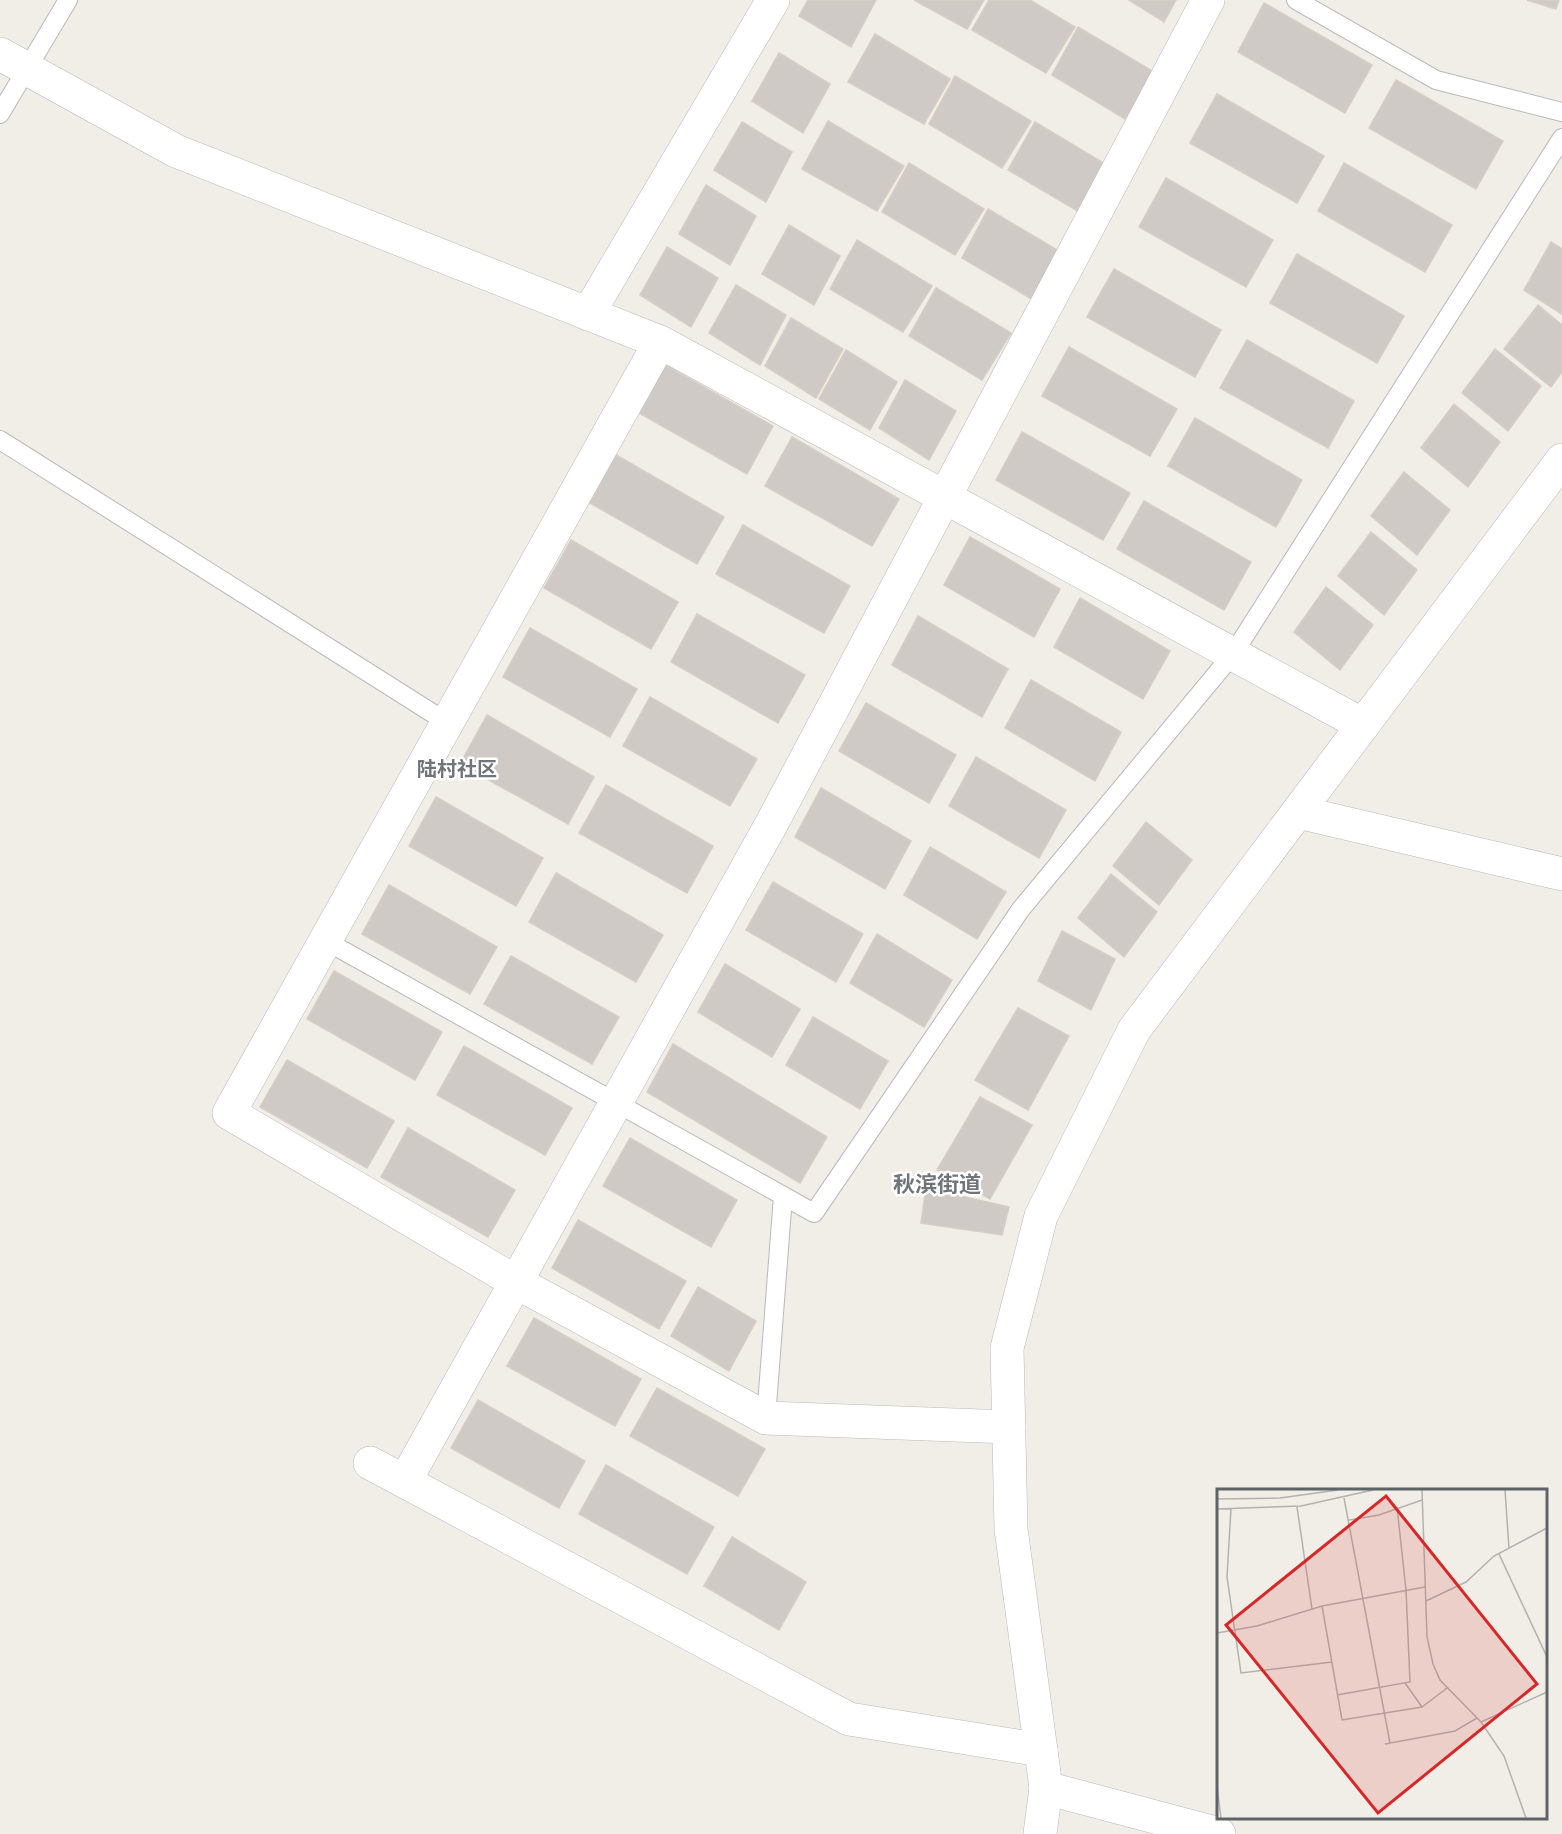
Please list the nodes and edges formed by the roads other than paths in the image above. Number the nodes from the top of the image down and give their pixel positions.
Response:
1 (68, 0) edge
2 (773, 0) edge
3 (1208, 0) edge
4 (1296, 0) edge
5 (14, 61) edge
6 (1562, 112) edge
7 (0, 114) edge
8 (1562, 138) edge
9 (588, 314) junction
10 (660, 342) junction
11 (0, 440) edge
12 (1562, 460) edge
13 (945, 497) junction
14 (1233, 654) junction
15 (448, 723) junction
16 (1363, 725) junction
17 (1298, 812) junction
18 (1562, 874) edge
19 (326, 941) junction
20 (616, 1103) junction
21 (783, 1196) junction
22 (516, 1282) junction
23 (766, 1418) junction
24 (1009, 1426) junction
25 (370, 1463) dead end
26 (405, 1481) junction
27 (1041, 1750) junction
28 (1046, 1788) junction
29 (1040, 1834) edge
30 (1219, 1834) edge

1 - 5 lane
2 - 9 street
3 - 13 street
4 - 6 lane
5 - 7 lane
5 - 9 street
8 - 14 lane
9 - 10 street
10 - 13 street
10 - 15 street
11 - 15 lane
12 - 16 street
13 - 14 street
13 - 20 street
14 - 16 street
14 - 21 lane
15 - 19 street
16 - 17 street
17 - 18 street
17 - 24 street
19 - 20 lane
19 - 22 street
20 - 21 lane
20 - 22 street
21 - 23 lane
22 - 23 street
22 - 26 street
23 - 24 street
24 - 27 street
25 - 26 street
26 - 27 street
27 - 28 street
28 - 29 street
28 - 30 street

